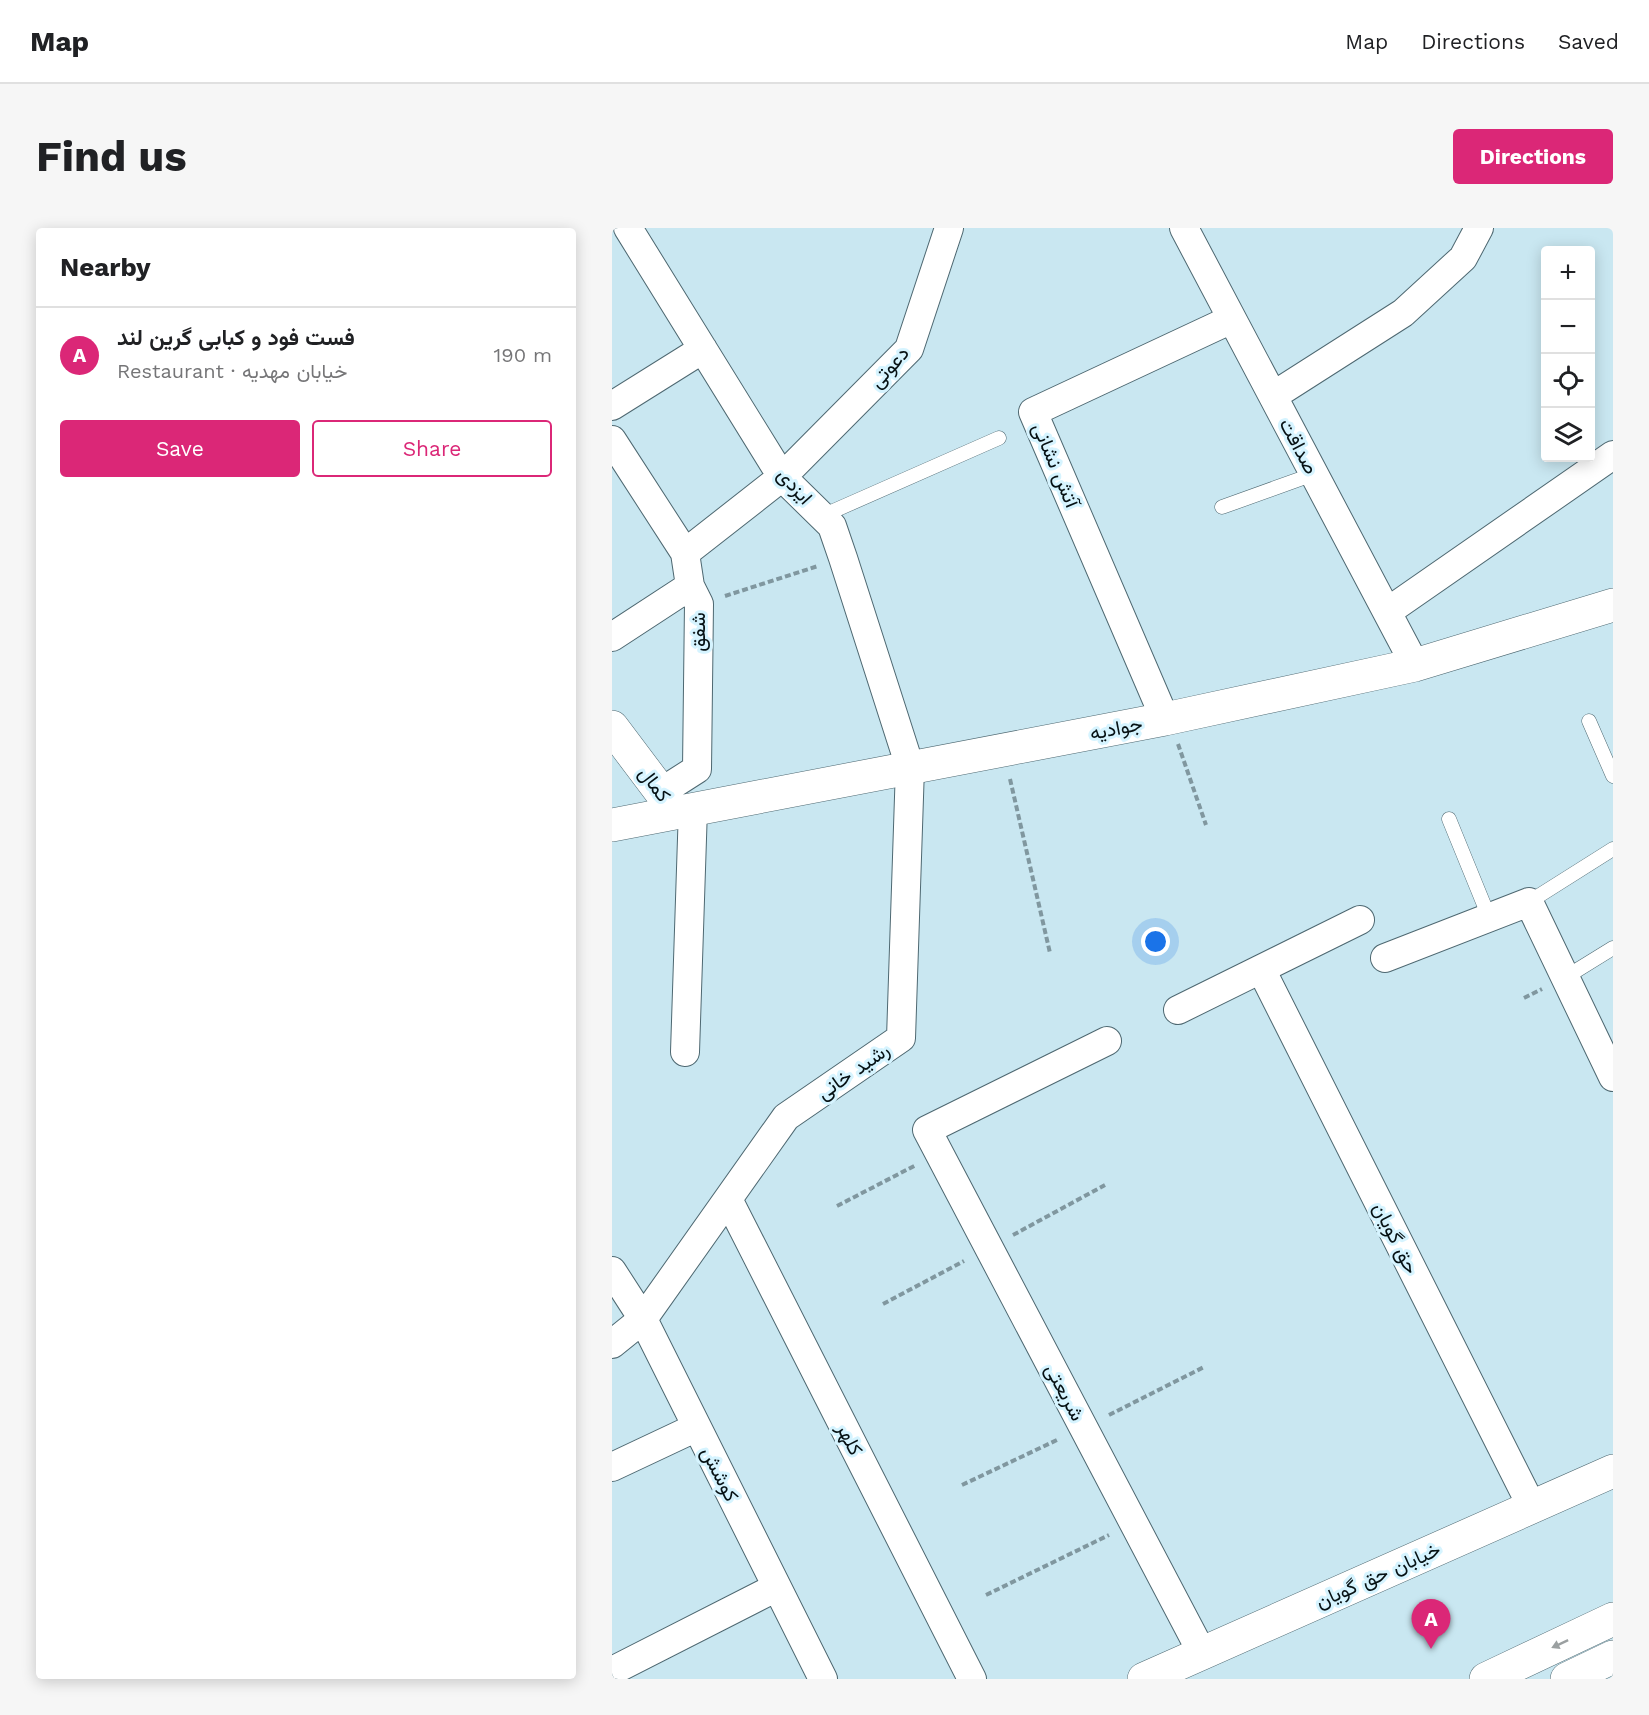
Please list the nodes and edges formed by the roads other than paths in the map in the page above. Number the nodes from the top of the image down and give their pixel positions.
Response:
1 (949, 228) edge
2 (1184, 228) edge
3 (1479, 228) edge
4 (623, 232) edge
5 (1232, 319) junction
6 (703, 349) junction
7 (1273, 396) junction
8 (612, 406) edge
9 (999, 438) dead end
10 (612, 440) edge
11 (1613, 455) edge
12 (1314, 474) junction
13 (782, 477) junction
14 (1222, 507) dead end
15 (822, 516) junction
16 (685, 553) junction
17 (694, 595) junction
18 (1613, 605) edge
19 (1387, 612) junction
20 (612, 637) edge
21 (1415, 665) junction
22 (1167, 718) junction
23 (1589, 721) dead end
24 (612, 727) edge
25 (910, 767) junction
26 (1613, 776) edge
27 (677, 804) junction
28 (1449, 819) dead end
29 (612, 825) edge
30 (1613, 849) edge
31 (1529, 902) junction
32 (1489, 917) junction
33 (1360, 920) dead end
34 (1613, 948) edge
35 (1385, 958) dead end
36 (1261, 969) junction
37 (1566, 977) junction
38 (1178, 1010) dead end
39 (1107, 1041) dead end
40 (685, 1052) dead end
41 (1613, 1077) edge
42 (728, 1199) junction
43 (612, 1271) edge
44 (643, 1319) junction
45 (612, 1344) edge
46 (697, 1427) junction
47 (612, 1467) edge
48 (1613, 1471) edge
49 (1532, 1507) junction
50 (777, 1587) junction
51 (1613, 1619) edge
52 (1202, 1653) junction
53 (1613, 1657) edge
54 (612, 1671) edge
55 (823, 1679) edge
56 (972, 1679) edge
57 (1144, 1679) edge
58 (1486, 1679) edge
59 (1567, 1679) edge

1 - 13 street, دعوتی
2 - 5 street, صداقت
3 - 7 street
4 - 6 street, ایزدی
5 - 7 street, صداقت
5 - 22 street, آتش نشانی
6 - 8 street
6 - 13 street, ایزدی
7 - 12 street, صداقت
9 - 15 lane
10 - 16 street, شفق
11 - 19 street
12 - 14 lane
12 - 19 street, صداقت
13 - 15 street, ایزدی
13 - 16 street, دعوتی
15 - 25 street, ایزدی
16 - 17 street, شفق
17 - 20 street
17 - 27 street, شفق
18 - 21 main road, جوادیه
19 - 21 street, صداقت
21 - 22 main road, جوادیه
22 - 25 main road, جوادیه
23 - 26 lane
24 - 27 main road, کمال
25 - 27 main road, جوادیه
25 - 42 street, رشید خانی
27 - 29 main road, جوادیه
27 - 40 street
28 - 32 lane
30 - 31 lane
31 - 32 street
31 - 37 street
32 - 35 street
33 - 36 street
34 - 37 lane
36 - 38 street
36 - 49 street, حق گویان
37 - 41 street
39 - 52 street, شریعتی
42 - 44 street, رشید خانی
42 - 56 street, کلهر
43 - 44 street, کوشش
44 - 45 street, رشید خانی
44 - 46 street, کوشش
46 - 47 street
46 - 50 street, کوشش
48 - 49 main road, خیابان حق گویان
49 - 52 main road, خیابان حق گویان
50 - 54 street
50 - 55 street, کوشش
51 -> 58 main road
52 - 57 main road, خیابان حق گویان
53 - 59 main road

